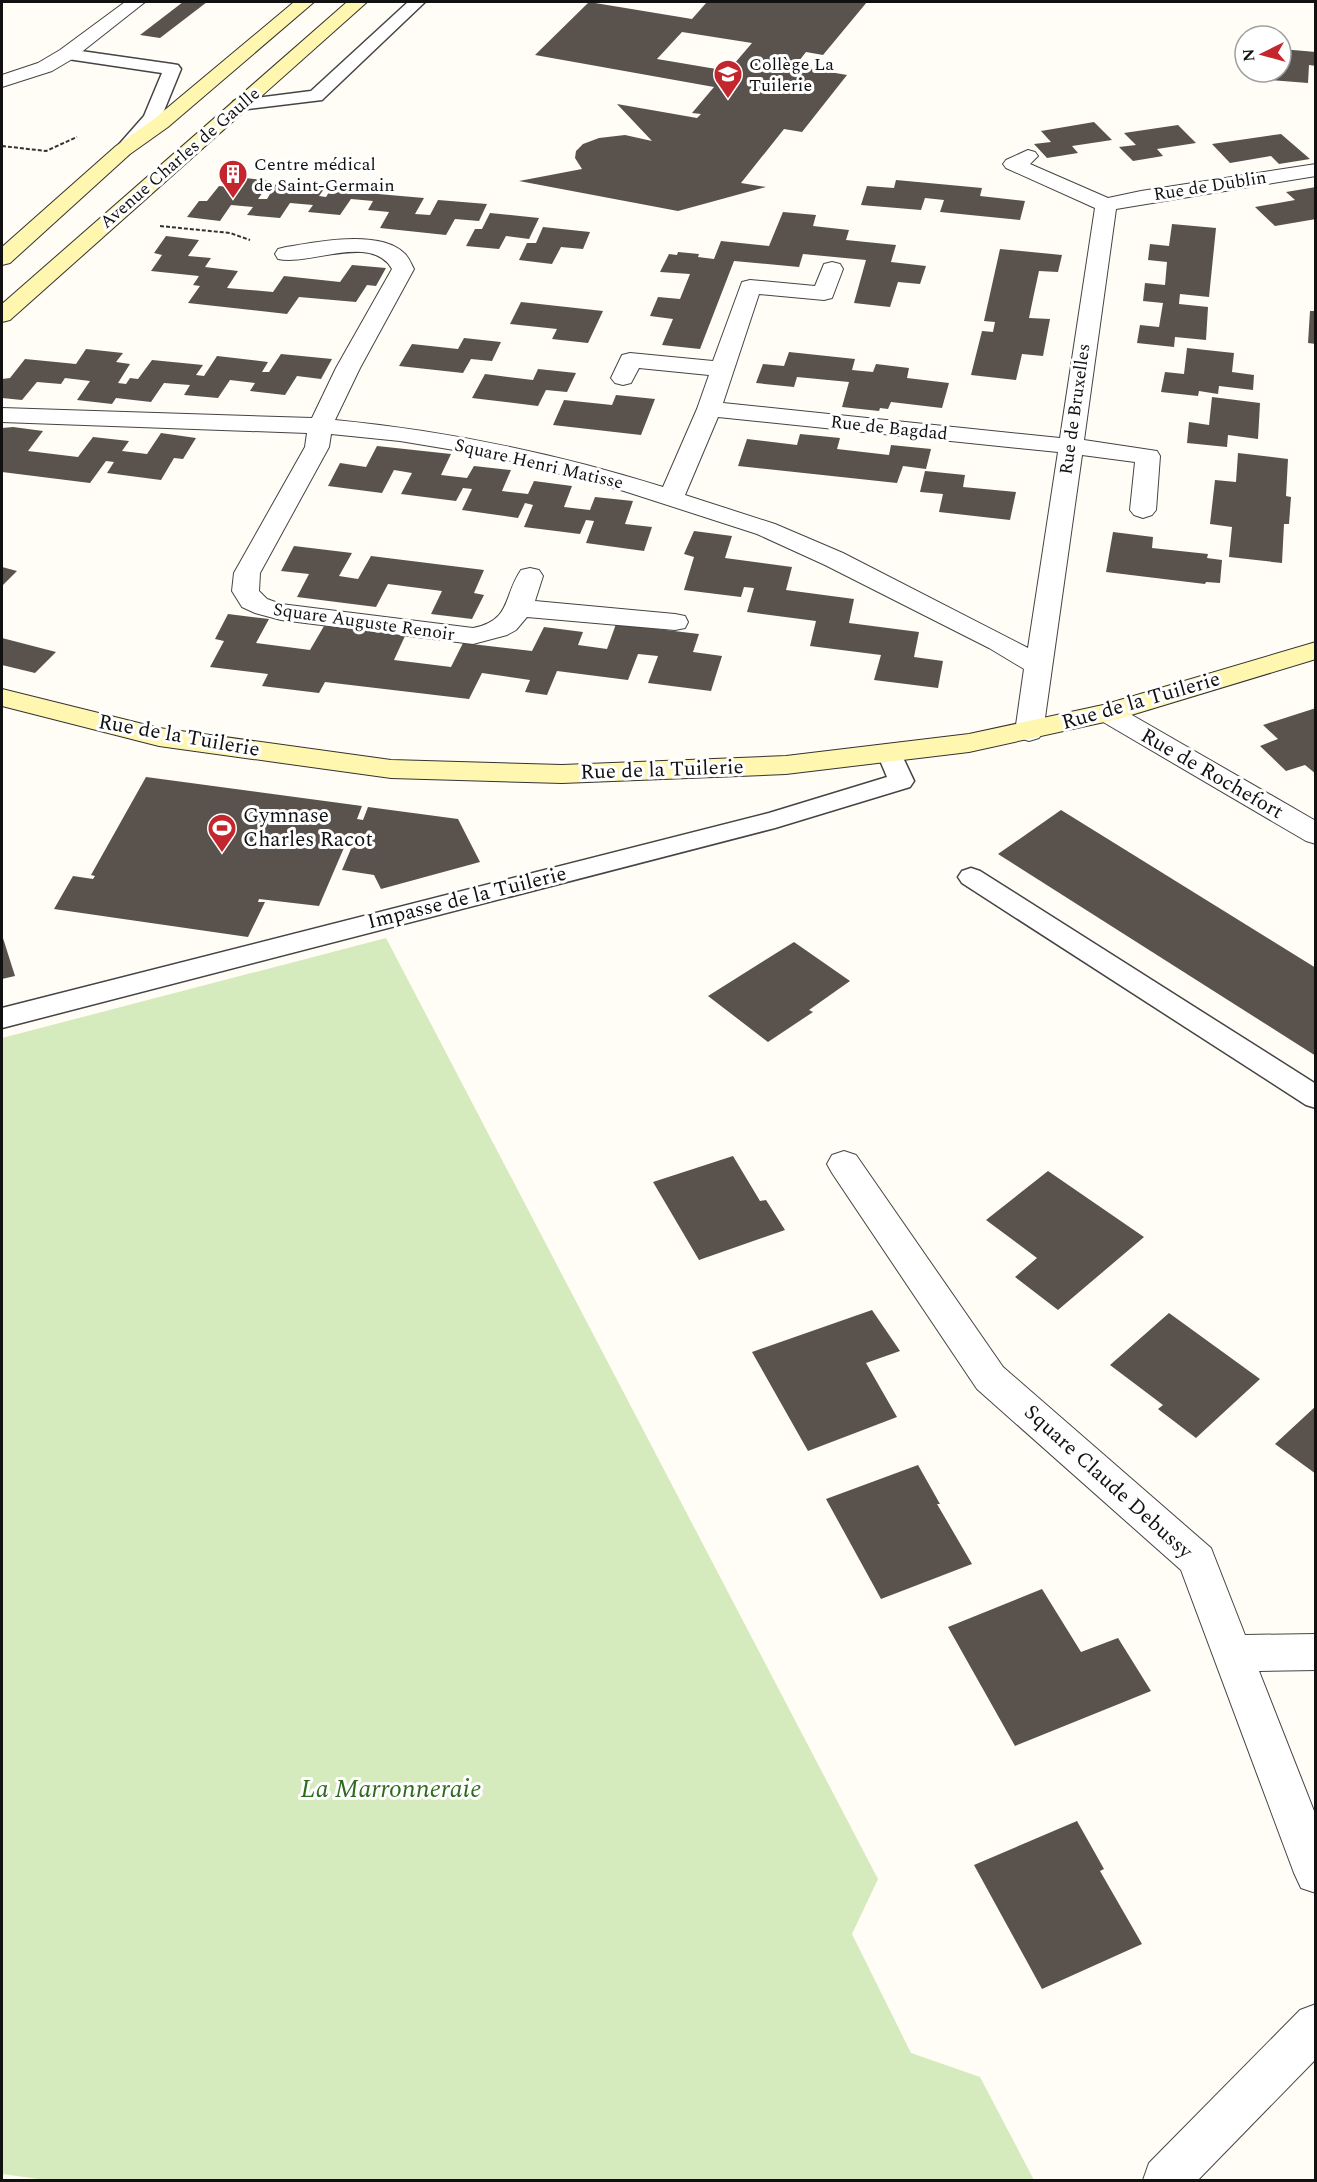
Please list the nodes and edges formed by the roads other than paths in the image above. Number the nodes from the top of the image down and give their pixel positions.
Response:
1 (136, 2) edge
2 (304, 2) edge
3 (358, 2) edge
4 (417, 2) edge
5 (67, 54) junction
6 (2, 81) edge
7 (240, 105) junction
8 (123, 150) junction
9 (1028, 156) dead end
10 (1316, 170) edge
11 (1106, 205) junction
12 (286, 254) road end
13 (2, 258) edge
14 (832, 269) dead end
15 (2, 315) edge
16 (720, 369) junction
17 (623, 378) dead end
18 (709, 409) junction
19 (2, 415) edge
20 (320, 426) junction
21 (1070, 446) junction
22 (671, 498) junction
23 (1143, 510) dead end
24 (530, 576) dead end
25 (519, 608) junction
26 (675, 622) dead end
27 (1316, 650) edge
28 (1039, 666) junction
29 (2, 698) edge
30 (1108, 713) junction
31 (1029, 732) junction
32 (889, 753) junction
33 (1316, 834) edge
34 (971, 876) dead end
35 (2, 1018) edge
36 (1316, 1098) edge
37 (844, 1164) dead end
38 (1316, 1652) edge
39 (1232, 1653) junction
40 (1316, 1873) edge
41 (1316, 2026) edge
42 (1166, 2181) edge

1 - 5 street
2 - 8 main road, Avenue Charles de Gaulle
3 - 7 main road, Avenue Charles de Gaulle
4 - 7 lane
5 - 6 street
5 - 8 lane
7 - 15 main road, Avenue Charles de Gaulle
8 - 13 main road, Avenue Charles de Gaulle
9 - 11 street
10 - 11 street, Rue de Dublin
11 - 21 street, Rue de Bruxelles
12 - 20 street, Square Auguste Renoir
14 - 16 street
16 - 17 street
16 - 18 street
18 - 21 street, Rue de Bagdad
18 - 22 street
19 - 20 street, Square Henri Matisse
20 - 22 street, Square Henri Matisse
20 - 25 street, Square Auguste Renoir
21 - 23 street, Rue de Bagdad
21 - 28 street, Rue de Bruxelles
22 - 28 street, Square Henri Matisse
24 - 25 street, Square Auguste Renoir
25 - 26 street
27 - 30 main road, Rue de la Tuilerie
28 - 31 street, Rue de Bruxelles
29 - 32 main road, Rue de la Tuilerie
30 - 31 main road, Rue de la Tuilerie
30 - 33 street, Rue de Rochefort
31 - 32 main road, Rue de la Tuilerie
32 - 35 lane, Impasse de la Tuilerie
34 - 36 lane
37 - 39 street, Square Claude Debussy
38 - 39 street
39 - 40 street, Square Claude Debussy
41 - 42 street

